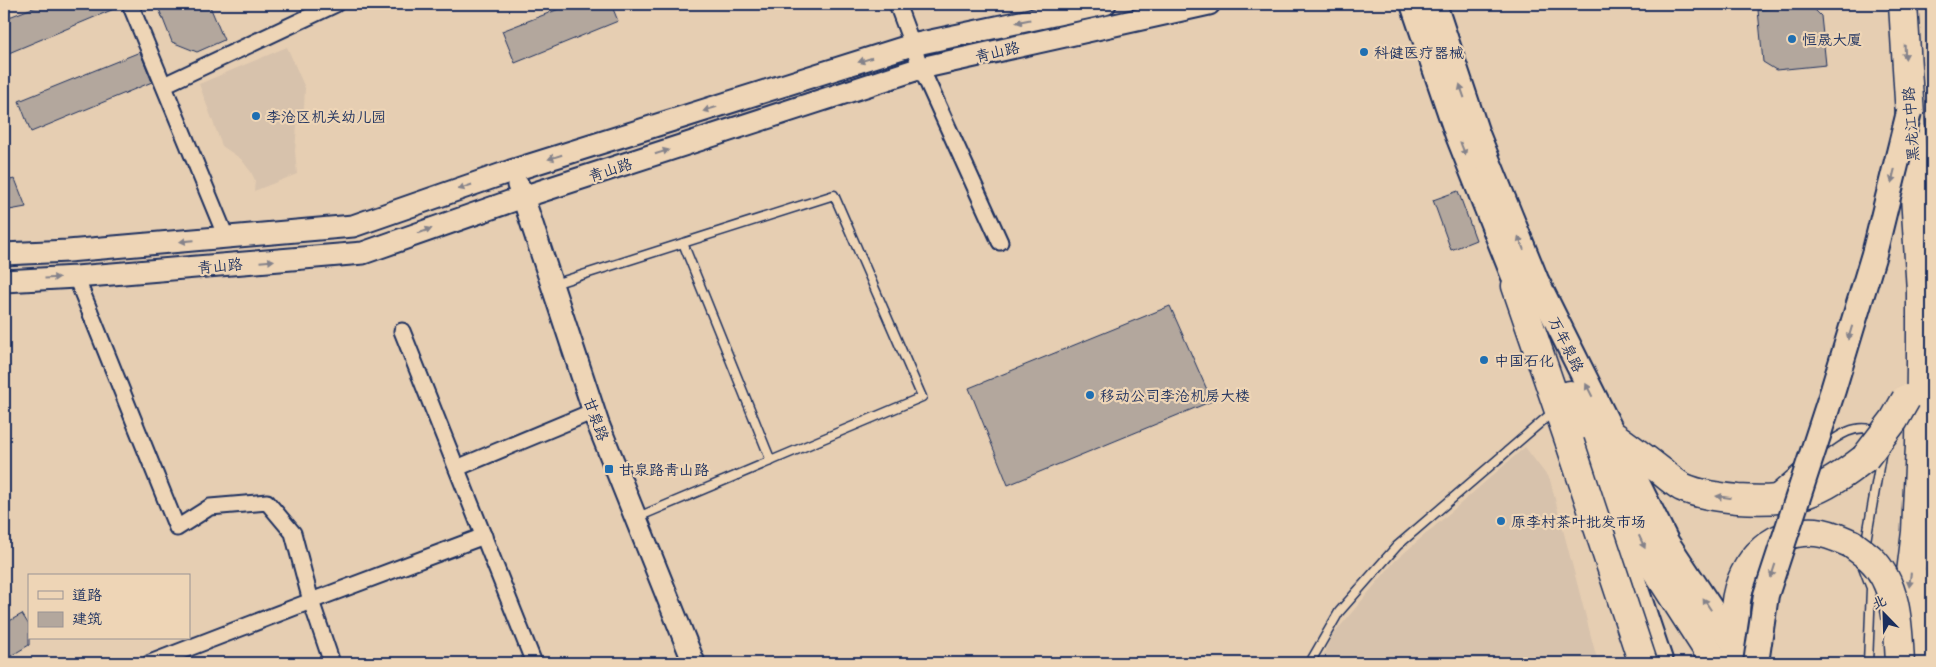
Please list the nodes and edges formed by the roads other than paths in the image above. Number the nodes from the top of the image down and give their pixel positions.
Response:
1 (130, 4) edge
2 (336, 4) edge
3 (897, 4) edge
4 (1105, 4) edge
5 (1209, 4) edge
6 (1413, 4) edge
7 (1434, 4) edge
8 (1903, 4) edge
9 (912, 45) junction
10 (921, 68) junction
11 (164, 85) junction
12 (1909, 112) junction
13 (511, 171) junction
14 (523, 197) junction
15 (226, 237) junction
16 (1000, 242) dead end
17 (683, 243) junction
18 (4, 254) edge
19 (76, 277) junction
20 (4, 281) edge
21 (552, 285) junction
22 (1516, 286) joint
23 (402, 331) dead end
24 (1921, 365) junction
25 (1564, 402) junction
26 (594, 411) junction
27 (1611, 434) junction
28 (1570, 443) junction
29 (771, 461) junction
30 (457, 468) junction
31 (1576, 487) dead end
32 (1761, 500) junction
33 (636, 518) junction
34 (484, 536) junction
35 (1932, 582) edge
36 (311, 600) junction
37 (1748, 662) edge
38 (150, 663) edge
39 (332, 663) edge
40 (534, 663) edge
41 (694, 663) edge
42 (1312, 663) edge
43 (1643, 663) edge
44 (1661, 663) edge
45 (1716, 663) edge
46 (1868, 663) edge
47 (1900, 663) edge
48 (1917, 663) edge

1 - 11 street
2 - 11 street
3 - 9 street
4 -> 9 main road, 青山路
5 - 10 main road, 青山路
6 -> 22 main road
27 -> 7 main road, 万年泉路
8 -> 12 highway, 黑龙江中路
9 - 10 street
9 -> 13 main road, 青山路
14 -> 10 main road, 青山路
10 - 16 street
11 - 15 street
12 - 24 highway, 黑龙江中路
12 -> 37 main road, bridge
13 - 14 main road, 甘泉路
13 -> 15 main road, 青山路
19 -> 14 main road, 青山路
14 - 21 main road, 甘泉路
15 -> 18 main road, 青山路
17 - 21 lane
17 - 29 lane
17 - 29 lane
20 -> 19 main road, 青山路
19 - 36 street
21 - 26 main road, 甘泉路
22 - 25 highway
23 - 30 street
24 - 32 highway, bridge
24 -> 47 highway, 黑龙江中路, bridge
25 - 28 highway
25 - 42 lane
25 - 44 main road
25 -> 45 highway
26 - 30 street
26 - 33 main road, 甘泉路
32 -> 27 highway
37 -> 27 main road, 万年泉路
28 - 31 lane
28 - 43 highway, bridge
29 - 33 lane
30 - 34 street
32 - 46 lane
33 - 41 main road, 甘泉路
34 - 36 street
34 - 40 street
35 - 48 highway
36 - 38 street
36 - 39 street
37 - 47 highway, bridge

